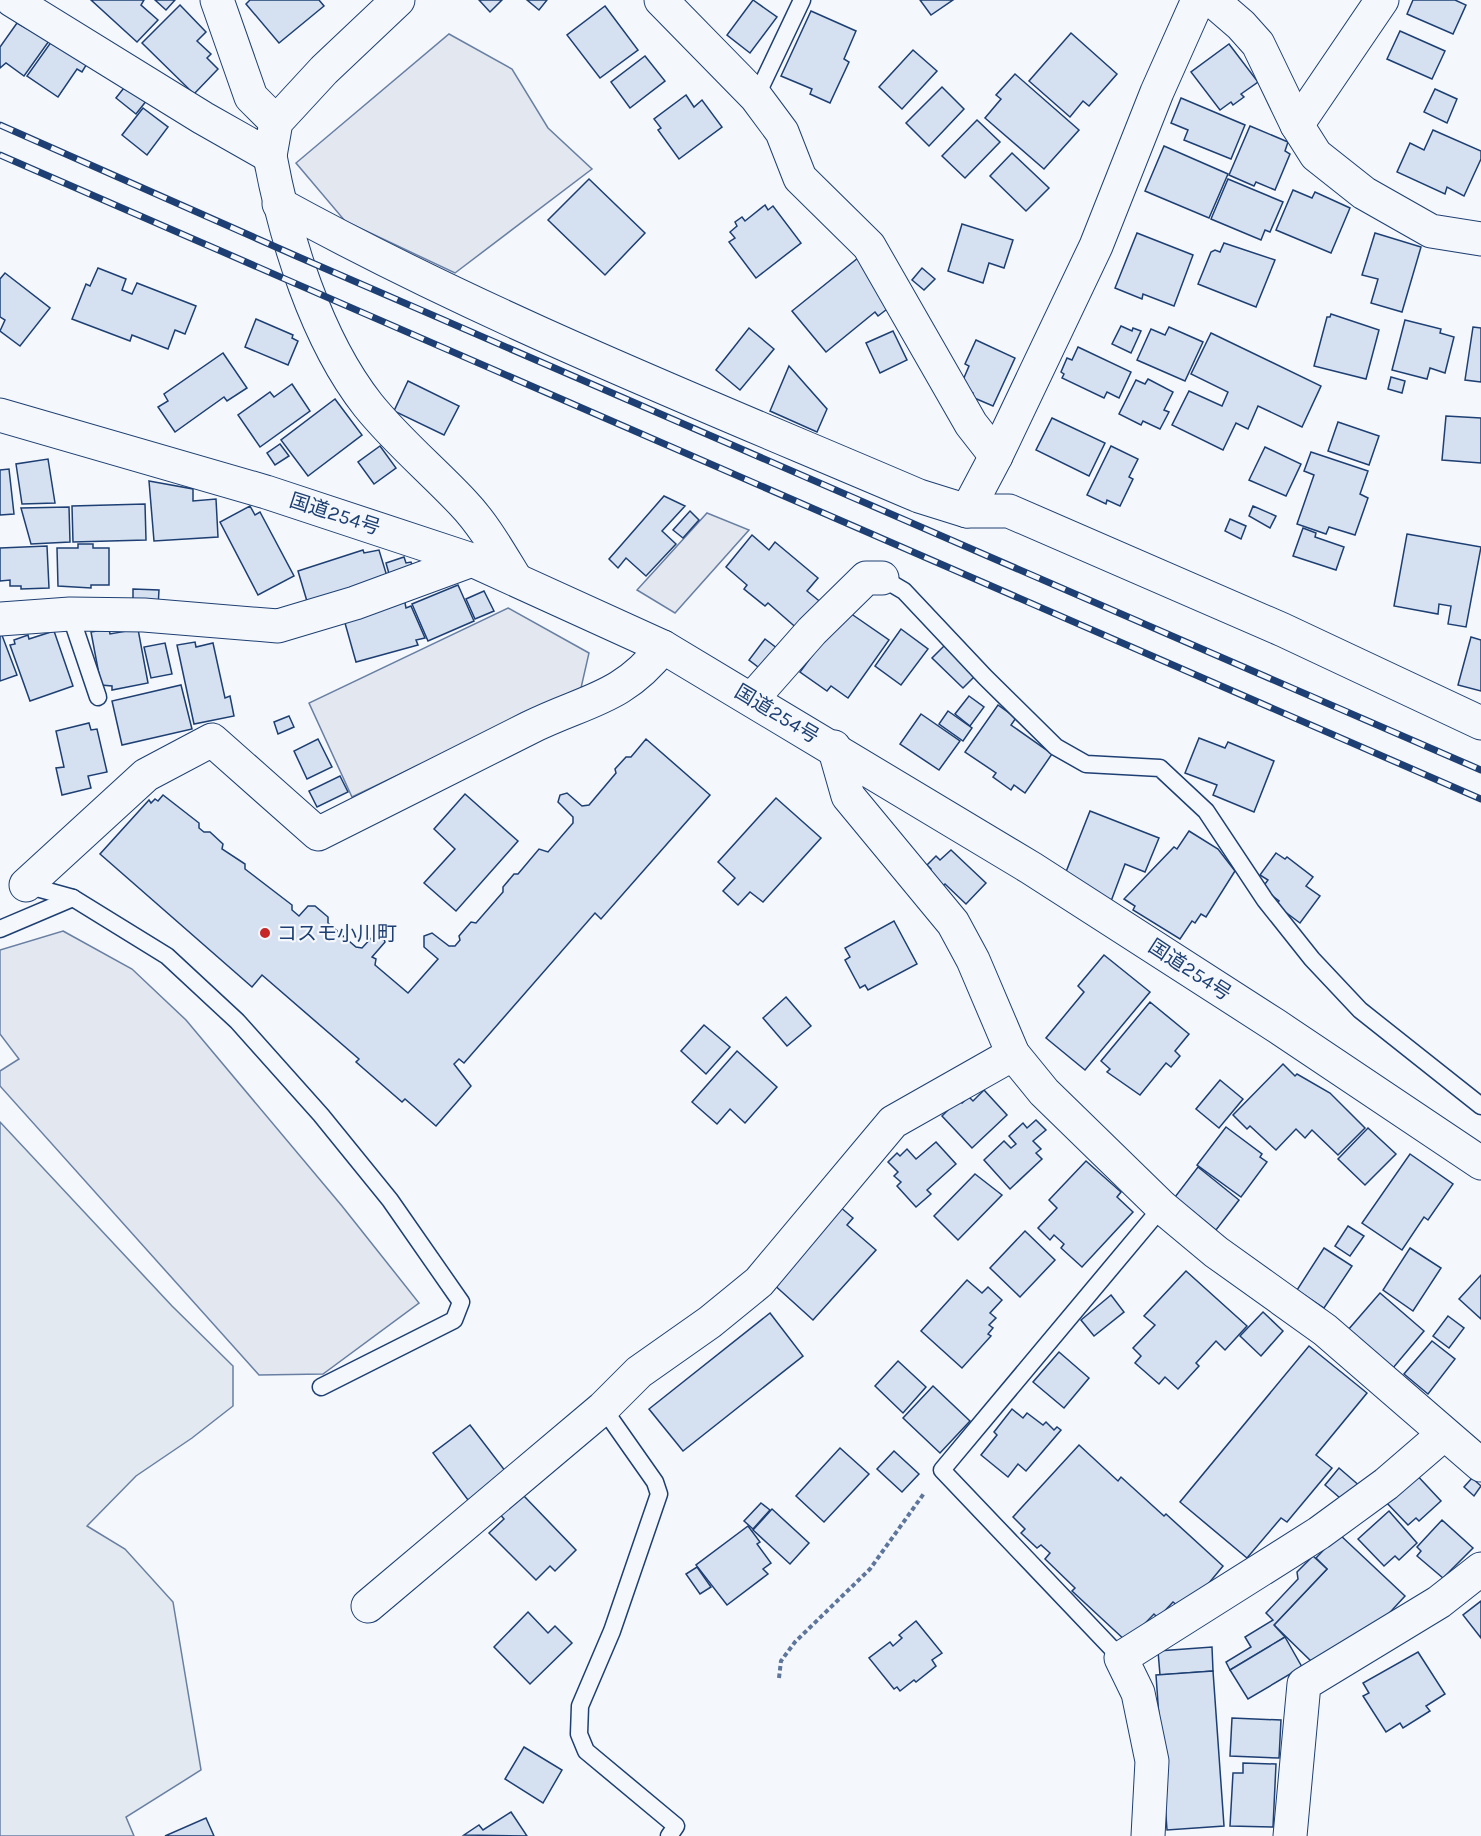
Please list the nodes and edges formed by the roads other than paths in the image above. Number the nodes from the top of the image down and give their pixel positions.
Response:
1 (12, 0) edge
2 (217, 0) edge
3 (398, 0) edge
4 (661, 0) edge
5 (802, 0) edge
6 (1198, 0) edge
7 (1212, 0) edge
8 (1382, 0) edge
9 (756, 97) junction
10 (276, 122) junction
11 (1297, 125) junction
12 (270, 156) junction
13 (279, 204) junction
14 (1481, 239) edge
15 (0, 415) edge
16 (996, 456) junction
17 (967, 511) junction
18 (472, 560) junction
19 (515, 578) junction
20 (882, 578) joint
21 (70, 614) junction
22 (0, 619) edge
23 (663, 647) junction
24 (98, 697) dead end
25 (752, 699) junction
26 (1481, 723) edge
27 (834, 747) junction
28 (26, 885) joint
29 (73, 898) junction
30 (0, 929) edge
31 (1013, 1054) junction
32 (1481, 1106) edge
33 (1479, 1156) edge
34 (1162, 1207) junction
35 (321, 1387) dead end
36 (603, 1408) junction
37 (1467, 1446) edge
38 (1481, 1569) edge
39 (368, 1606) dead end
40 (1121, 1658) junction
41 (669, 1836) edge
42 (1148, 1836) edge
43 (1290, 1836) edge

1 - 12 main road
2 - 10 main road
3 - 10 main road
4 - 9 main road
5 - 9 lane
6 - 16 main road
7 - 11 main road
8 - 11 main road
9 - 16 main road
10 - 12 main road
11 - 14 main road
12 - 13 main road
13 - 17 main road
13 - 19 main road
15 - 18 main road, 国道254号
16 - 17 main road
17 - 26 main road
18 - 19 main road, 国道254号
18 - 21 main road
19 - 23 main road, 国道254号
20 - 25 main road
20 - 32 lane
21 - 22 main road
21 - 24 lane
23 - 25 main road, 国道254号
23 - 28 main road
25 - 27 main road, 国道254号
27 - 31 main road
27 - 33 main road, 国道254号
28 - 29 lane
29 - 30 lane
29 - 35 lane
31 - 34 main road
31 - 36 main road
34 - 37 main road
34 - 40 lane
36 - 39 main road
36 - 41 lane
37 - 40 main road
38 - 43 main road
40 - 42 main road

